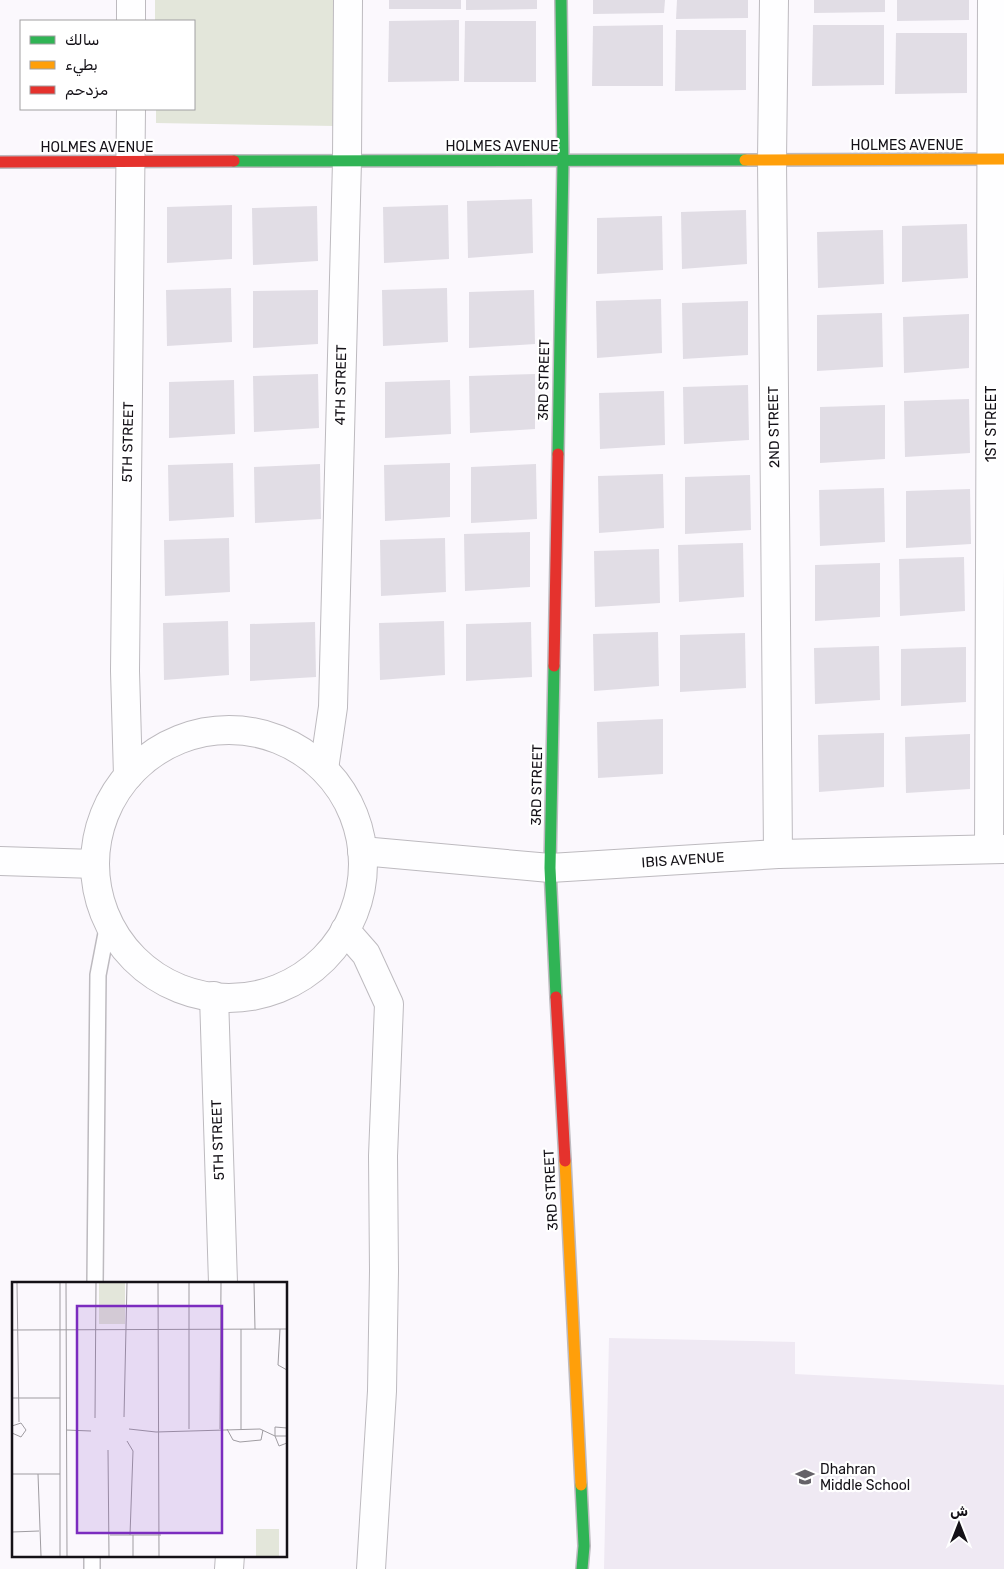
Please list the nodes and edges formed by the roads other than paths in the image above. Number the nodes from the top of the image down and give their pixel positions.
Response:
1 (131, 0) edge
2 (348, 0) edge
3 (561, 0) edge
4 (774, 0) edge
5 (992, 0) edge
6 (131, 20) edge
7 (131, 110) edge
8 (998, 159) edge
9 (772, 160) junction
10 (347, 161) junction
11 (563, 161) junction
12 (0, 162) edge
13 (131, 162) junction
14 (324, 769) junction
15 (128, 776) junction
16 (997, 849) edge
17 (362, 851) junction
18 (778, 854) junction
19 (0, 861) edge
20 (95, 864) junction
21 (550, 868) junction
22 (345, 930) junction
23 (117, 936) junction
24 (214, 996) junction
25 (95, 1282) edge
26 (223, 1282) edge
27 (92, 1556) edge
28 (230, 1556) edge
29 (92, 1569) edge
30 (229, 1569) edge
31 (371, 1569) edge
32 (582, 1569) edge

1 - 6 street
2 - 10 street, 4TH STREET
3 - 11 street, 3RD STREET
4 - 9 street, 2ND STREET
5 - 8 street, 1ST STREET
7 - 13 street, 5TH STREET
8 - 9 street, HOLMES AVENUE
8 - 16 street, 1ST STREET
9 - 11 street, HOLMES AVENUE
9 - 18 street, 2ND STREET
10 - 11 street, HOLMES AVENUE
10 - 13 street, HOLMES AVENUE
10 - 14 street, 4TH STREET
11 - 21 street, 3RD STREET
12 - 13 street, HOLMES AVENUE
13 - 15 street, 5TH STREET
14 - 15 street
14 - 17 street
15 - 20 street
16 - 18 street, IBIS AVENUE
17 - 21 street, IBIS AVENUE
17 - 22 street
18 - 21 street, IBIS AVENUE
19 - 20 street
20 - 23 street
21 - 32 street, 3RD STREET
22 - 24 street
22 - 31 street
23 - 24 street
23 - 25 lane
24 - 26 street, 5TH STREET
27 - 29 lane
28 - 30 street

